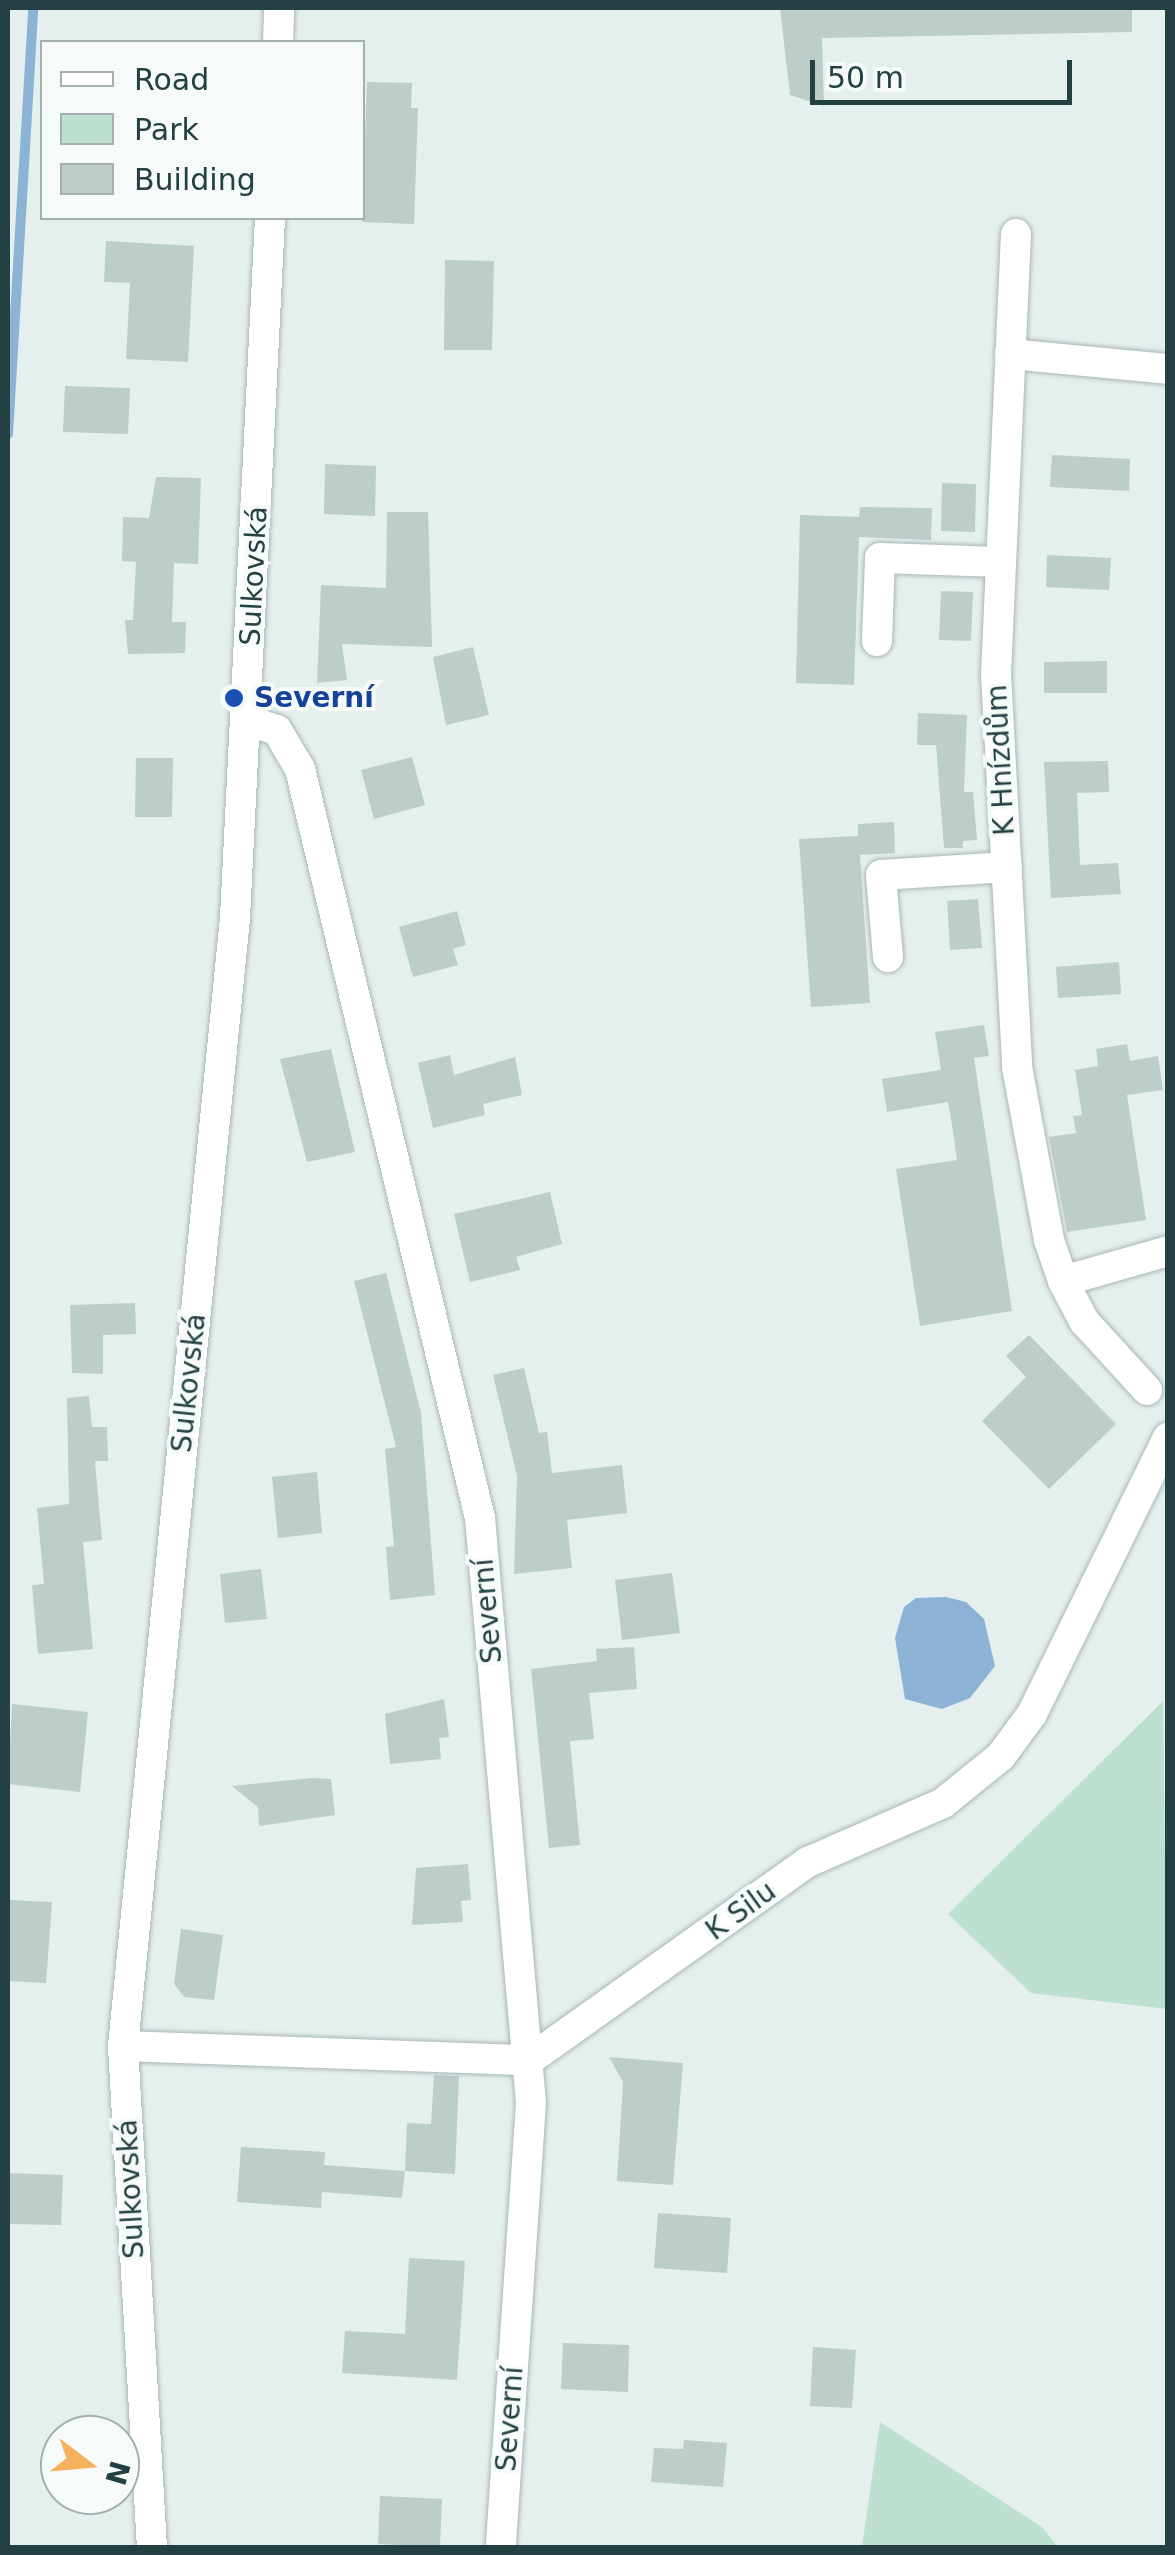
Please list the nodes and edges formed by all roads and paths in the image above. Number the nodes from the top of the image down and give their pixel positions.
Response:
1 (279, 8) edge
2 (278, 40) edge
3 (270, 220) edge
4 (1016, 234) dead end
5 (1010, 354) junction
6 (1168, 369) edge
7 (1001, 562) junction
8 (877, 641) dead end
9 (249, 721) junction
10 (1006, 867) junction
11 (888, 957) dead end
12 (1168, 1251) edge
13 (1062, 1280) junction
14 (1146, 1390) dead end
15 (1168, 1438) edge
16 (123, 2046) junction
17 (529, 2060) junction
18 (152, 2548) edge
19 (501, 2548) edge

1 - 2 street
3 - 9 street, Sulkovská
4 - 5 street, K Hnízdům
5 - 6 street
5 - 7 street, K Hnízdům
7 - 8 street
7 - 10 street, K Hnízdům
9 - 16 street, Sulkovská
9 - 17 street, Severní
10 - 11 street
10 - 13 street, K Hnízdům
12 - 13 street
13 - 14 street, K Hnízdům
15 - 17 street, K Silu
16 - 17 street
16 - 18 street, Sulkovská
17 - 19 street, Severní

